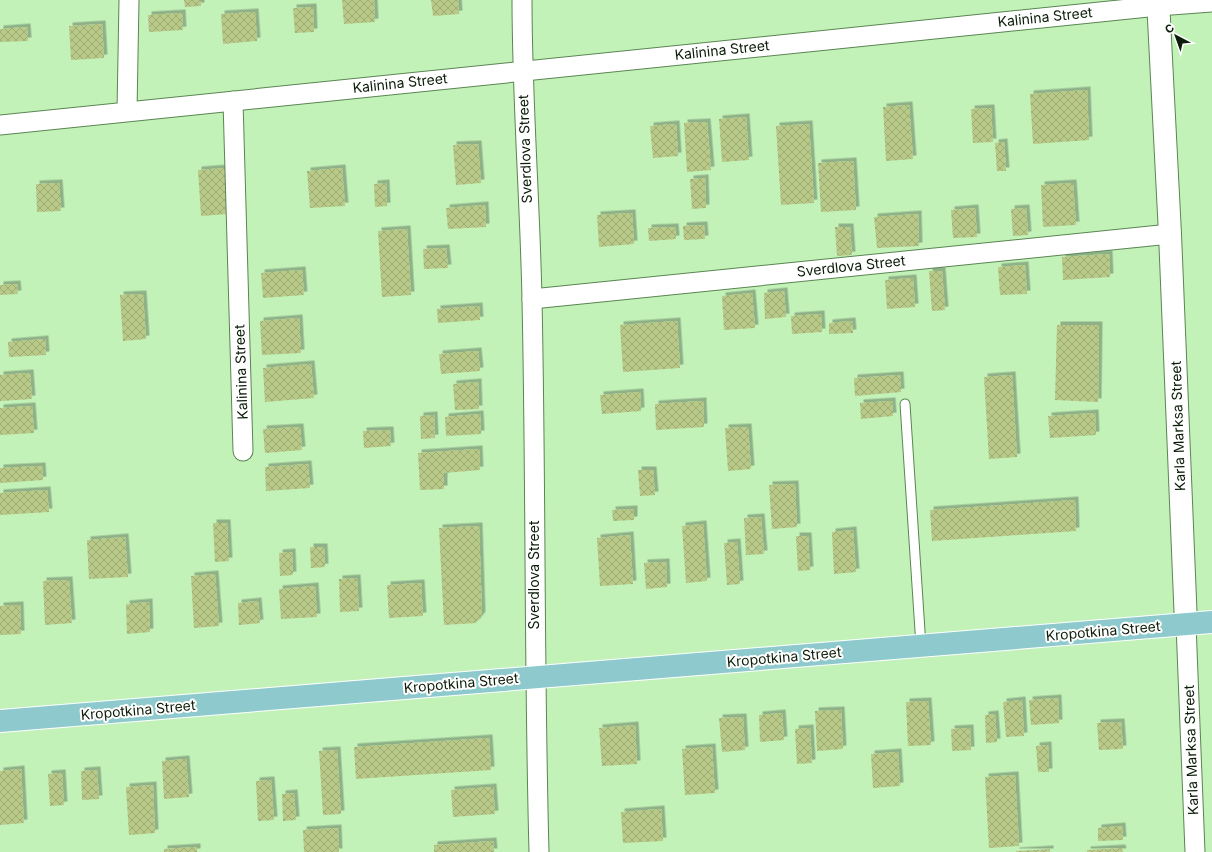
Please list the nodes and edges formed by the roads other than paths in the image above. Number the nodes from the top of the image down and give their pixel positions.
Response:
1 (129, 0) edge
2 (522, 0) edge
3 (1212, 2) edge
4 (1158, 3) edge
5 (522, 71) junction
6 (233, 100) junction
7 (127, 111) junction
8 (0, 125) edge
9 (1170, 234) junction
10 (532, 299) junction
11 (905, 404) dead end
12 (243, 451) dead end
13 (1212, 622) edge
14 (1186, 624) junction
15 (921, 646) junction
16 (535, 677) junction
17 (0, 721) edge
18 (539, 852) edge
19 (1194, 852) edge

1 - 7 street
2 - 5 street, Sverdlova Street
3 - 4 street, Kalinina Street
4 - 5 street, Kalinina Street
4 - 9 street, Karla Marksa Street
5 - 6 street, Kalinina Street
5 - 10 street, Sverdlova Street
6 - 7 street, Kalinina Street
6 - 12 street, Kalinina Street
7 - 8 street, Kalinina Street
9 - 10 street, Sverdlova Street
9 - 14 street, Karla Marksa Street
10 - 16 street, Sverdlova Street
11 - 15 lane
13 - 14 main road, Kropotkina Street
14 - 15 main road, Kropotkina Street
14 - 19 street, Karla Marksa Street
15 - 16 main road, Kropotkina Street
16 - 17 main road, Kropotkina Street
16 - 18 street, Sverdlova Street

